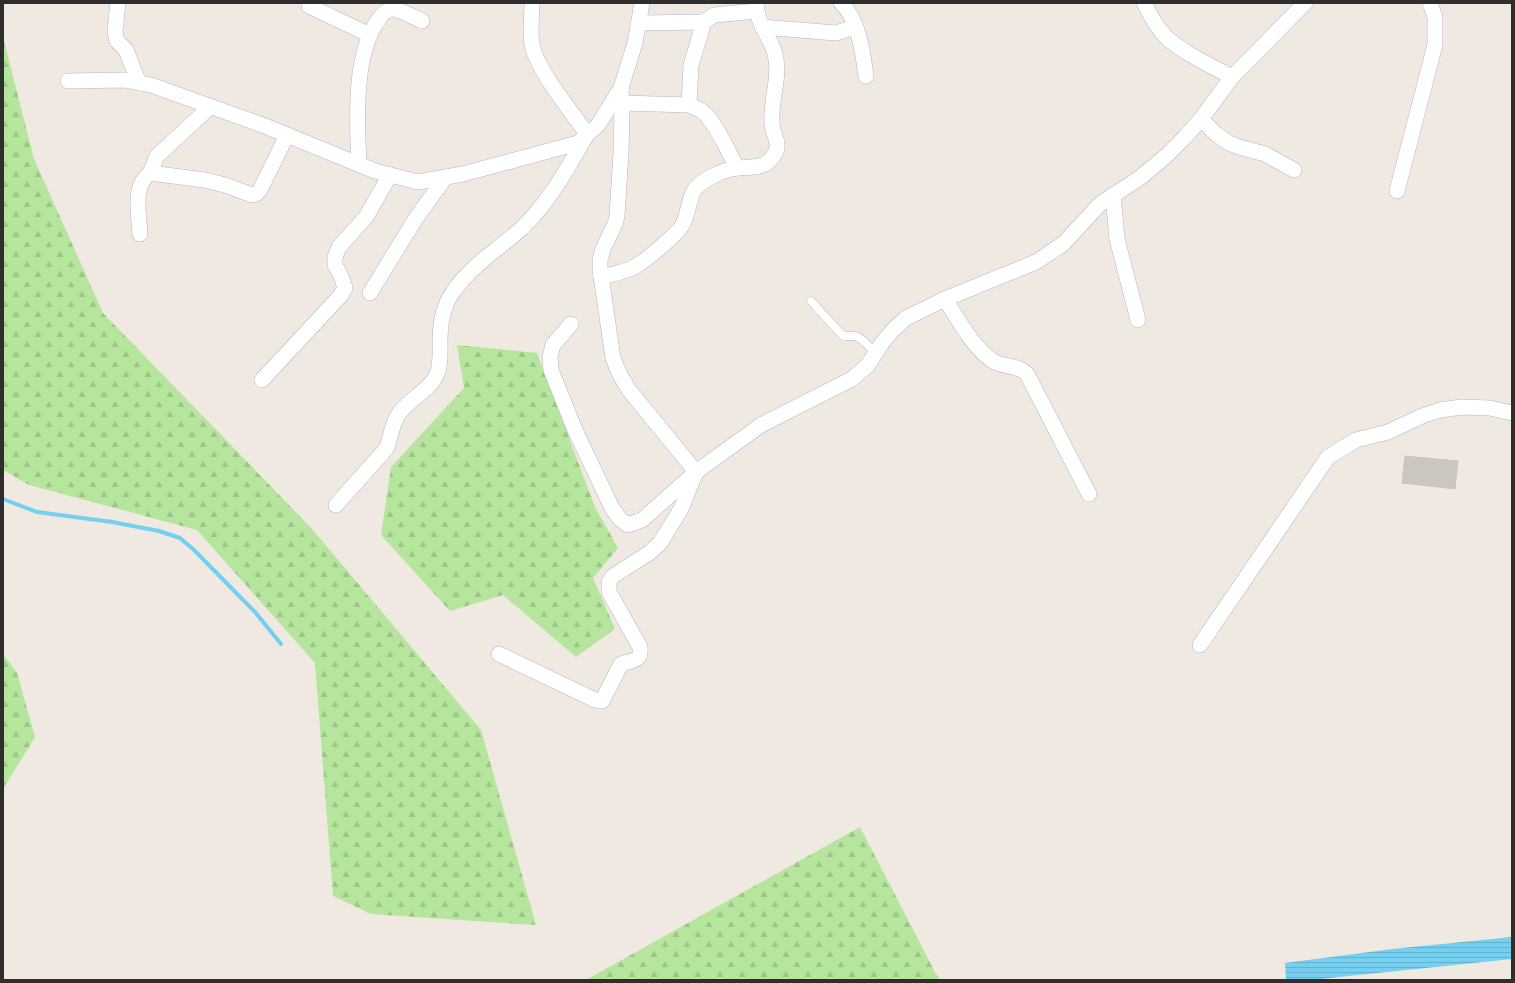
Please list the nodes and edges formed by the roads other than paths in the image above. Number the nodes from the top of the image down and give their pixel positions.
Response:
1 (118, 3) edge
2 (532, 3) edge
3 (642, 3) edge
4 (841, 3) edge
5 (1144, 3) edge
6 (1306, 3) edge
7 (1430, 3) edge
8 (309, 6) dead end
9 (756, 7) edge
10 (422, 21) dead end
11 (704, 22) junction
12 (638, 23) junction
13 (762, 27) junction
14 (855, 27) junction
15 (370, 35) junction
16 (866, 76) dead end
17 (1232, 77) junction
18 (68, 81) dead end
19 (139, 83) junction
20 (621, 88) junction
21 (622, 103) junction
22 (689, 105) junction
23 (210, 107) junction
24 (1200, 119) junction
25 (587, 134) junction
26 (287, 135) junction
27 (359, 164) junction
28 (737, 168) junction
29 (1294, 170) dead end
30 (150, 173) junction
31 (390, 175) junction
32 (445, 178) junction
33 (1398, 190) dead end
34 (1113, 194) junction
35 (140, 234) dead end
36 (601, 277) junction
37 (370, 293) dead end
38 (945, 299) junction
39 (811, 301) dead end
40 (1138, 320) dead end
41 (571, 324) dead end
42 (875, 353) junction
43 (262, 380) dead end
44 (1512, 413) edge
45 (696, 472) junction
46 (1089, 494) dead end
47 (336, 505) dead end
48 (1200, 645) dead end
49 (499, 654) dead end

1 - 19 street
2 - 25 street
3 - 12 street
4 - 14 street
5 - 17 street
6 - 17 street
7 - 33 street
8 - 15 street
9 - 11 street
9 - 13 street
10 - 15 street
11 - 12 street
11 - 22 street
12 - 20 street
13 - 14 street
13 - 28 street
14 - 16 street
15 - 27 street
17 - 24 street
18 - 19 street
19 - 23 street
20 - 21 street
20 - 25 street
21 - 22 street
21 - 36 street
22 - 28 street
23 - 26 street
23 - 30 street
24 - 29 street
24 - 34 street
25 - 32 street
25 - 47 street
26 - 27 street
26 - 30 street
27 - 31 street
28 - 36 street
30 - 35 street
31 - 32 street
31 - 43 street
32 - 37 street
34 - 38 street
34 - 40 street
36 - 45 street
38 - 42 street
38 - 46 street
39 - 42 lane
41 - 45 street
42 - 45 street
44 - 48 street
45 - 49 street

